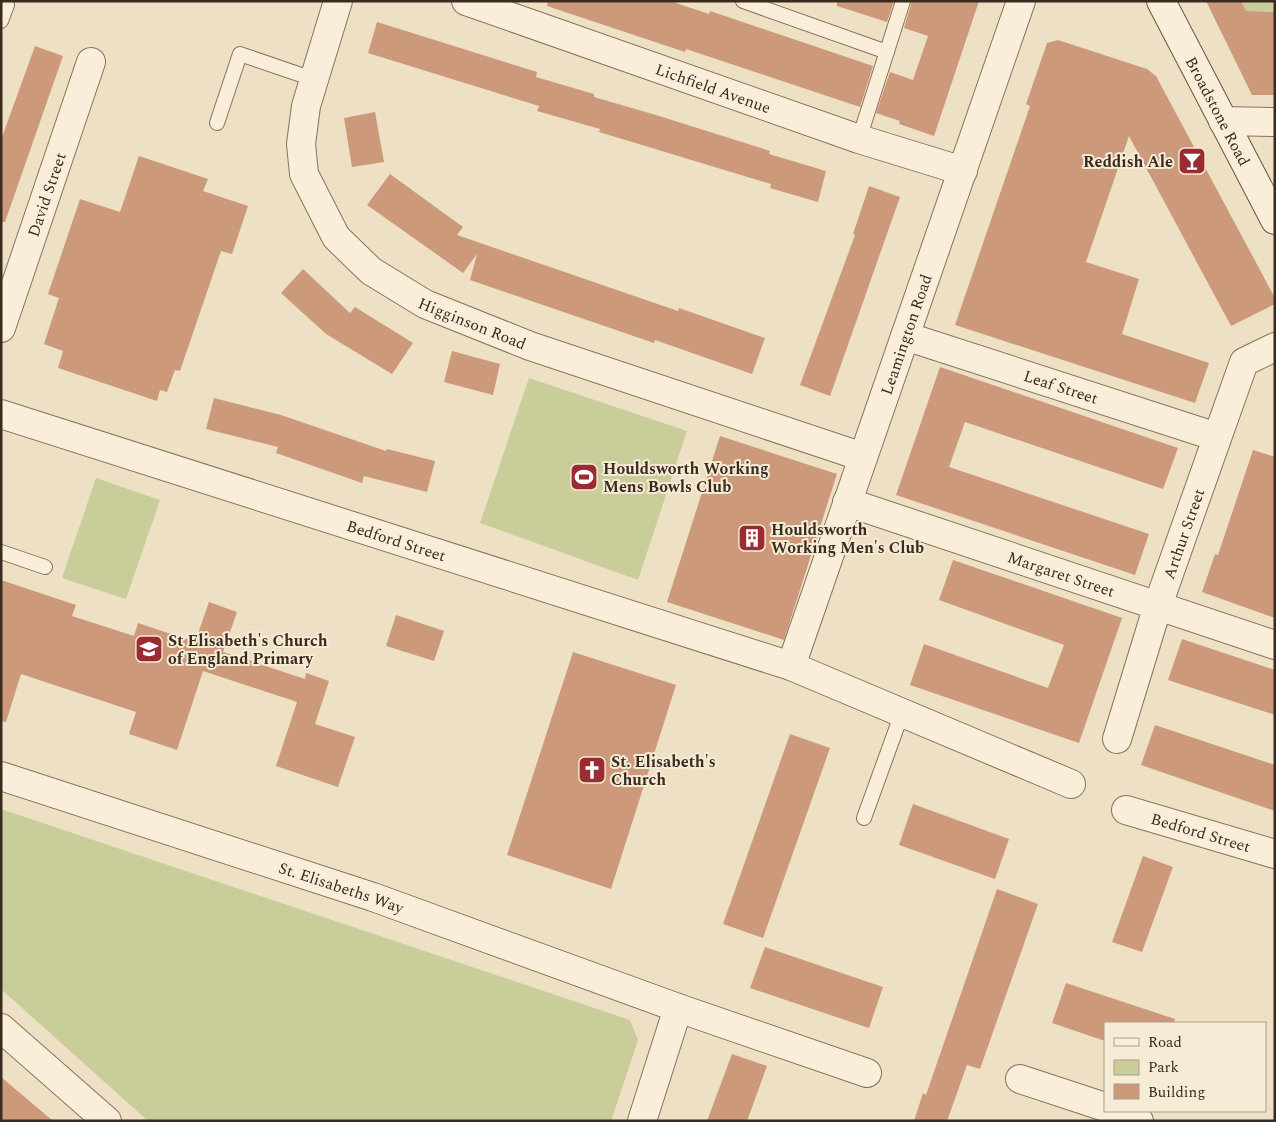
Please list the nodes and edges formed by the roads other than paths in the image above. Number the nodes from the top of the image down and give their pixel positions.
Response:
1 (338, 1) edge
2 (466, 1) edge
3 (743, 1) edge
4 (903, 1) edge
5 (1021, 1) edge
6 (1161, 1) edge
7 (7, 5) dead end
8 (1, 21) edge
9 (887, 52) junction
10 (91, 62) dead end
11 (313, 79) junction
12 (1224, 121) junction
13 (216, 122) dead end
14 (1275, 122) edge
15 (858, 139) junction
16 (963, 172) junction
17 (1275, 220) edge
18 (1, 328) edge
19 (905, 336) junction
20 (1275, 346) edge
21 (1, 414) edge
22 (1217, 437) junction
23 (863, 457) junction
24 (847, 502) junction
25 (1, 552) edge
26 (45, 566) dead end
27 (1158, 605) junction
28 (1275, 645) edge
29 (791, 666) junction
30 (902, 713) junction
31 (1117, 739) dead end
32 (1, 776) edge
33 (1071, 784) dead end
34 (1126, 810) dead end
35 (864, 818) dead end
36 (1275, 854) edge
37 (678, 1008) junction
38 (3, 1033) edge
39 (867, 1073) dead end
40 (1020, 1079) dead end
41 (1104, 1107) edge
42 (1117, 1112) edge
43 (107, 1121) edge
44 (642, 1121) edge
45 (1139, 1121) edge

1 - 11 street, Higginson Road
2 - 15 street, Lichfield Avenue
3 - 9 lane
4 - 9 lane
5 - 16 street, Leamington Road
6 - 12 street, Broadstone Road
7 - 8 lane
9 - 15 lane
10 - 18 street, David Street
11 - 13 lane
11 - 23 street, Higginson Road
12 - 14 street
12 - 17 street, Broadstone Road
15 - 16 street, Lichfield Avenue
16 - 19 street, Leamington Road
19 - 22 street, Leaf Street
19 - 23 street, Leamington Road
20 - 22 street, Arthur Street
21 - 29 street, Bedford Street
22 - 27 street, Arthur Street
23 - 24 street, Leamington Road
24 - 27 street, Margaret Street
24 - 29 street, Leamington Road
25 - 26 lane
27 - 28 street, Margaret Street
27 - 31 street, Arthur Street
29 - 30 street, Bedford Street
30 - 33 street, Bedford Street
30 - 35 lane
32 - 37 street, St. Elisabeths Way
34 - 36 street, Bedford Street
37 - 39 street, St. Elisabeths Way
37 - 44 street
38 - 43 street
40 - 41 street
42 - 45 street

